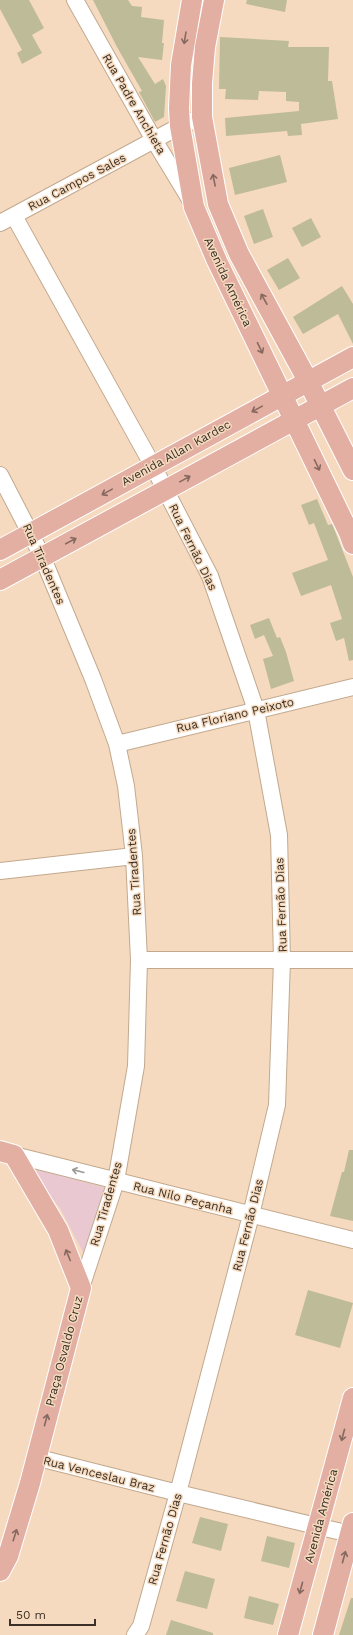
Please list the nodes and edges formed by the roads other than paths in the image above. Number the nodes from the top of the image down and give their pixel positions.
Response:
1 (75, 0) edge
2 (192, 0) edge
3 (214, 0) edge
4 (202, 117) junction
5 (180, 126) junction
6 (154, 140) junction
7 (194, 207) junction
8 (14, 216) junction
9 (0, 223) edge
10 (353, 356) edge
11 (308, 381) junction
12 (353, 388) edge
13 (282, 395) junction
14 (320, 406) junction
15 (295, 419) junction
16 (153, 466) junction
17 (353, 470) edge
18 (0, 475) edge
19 (165, 490) junction
20 (31, 533) junction
21 (353, 544) edge
22 (0, 550) edge
23 (42, 556) junction
24 (0, 580) edge
25 (353, 687) edge
26 (256, 710) junction
27 (117, 744) junction
28 (134, 856) junction
29 (0, 871) edge
30 (139, 960) junction
31 (282, 960) junction
32 (353, 960) edge
33 (7, 1153) edge
34 (116, 1181) junction
35 (251, 1215) junction
36 (353, 1240) edge
37 (81, 1288) junction
38 (353, 1398) edge
39 (35, 1457) junction
40 (178, 1494) junction
41 (318, 1525) junction
42 (352, 1528) edge
43 (0, 1571) edge
44 (135, 1635) edge
45 (288, 1635) edge
46 (323, 1635) edge

1 - 6 street, Rua Padre Anchieta
2 -> 5 main road, Avenida América
3 - 4 main road, Avenida América
4 - 5 street, Rua Campos Sales
11 -> 4 main road, Avenida América
5 - 6 street, Rua Campos Sales
5 - 7 main road, Avenida América
6 - 7 street, Rua Padre Anchieta
6 - 8 street, Rua Campos Sales
7 -> 13 main road, Avenida América
8 - 9 street, Rua Campos Sales
8 - 16 street, Rua Fernão Dias
10 - 11 main road, Avenida Allan Kardec
11 - 13 main road, Avenida Allan Kardec
11 - 14 main road, Avenida América
12 - 14 main road
13 - 15 main road, Avenida América
13 -> 16 main road, Avenida Allan Kardec
14 - 15 main road
14 - 17 main road, Avenida América
19 -> 15 main road
15 -> 21 main road, Avenida América
16 - 19 street, Rua Fernão Dias
16 -> 20 main road, Avenida Allan Kardec
18 - 20 street, Rua Tiradentes
23 -> 19 main road
19 - 26 street, Rua Fernão Dias
20 - 22 main road, Avenida Allan Kardec
20 - 23 street, Rua Tiradentes
23 - 24 main road
23 - 27 street, Rua Tiradentes
25 - 26 street, Rua Floriano Peixoto
26 - 27 street, Rua Floriano Peixoto
26 - 31 street, Rua Fernão Dias
27 - 28 street, Rua Tiradentes
28 - 29 street
28 - 30 street, Rua Tiradentes
30 - 31 street
30 - 34 street, Rua Tiradentes
31 - 32 street
31 - 35 street, Rua Fernão Dias
34 -> 33 street, Rua Nilo Peçanha
37 -> 33 main road, Praça Osvaldo Cruz
34 - 35 street, Rua Nilo Peçanha
34 - 37 street, Rua Tiradentes
35 - 36 street, Rua Nilo Peçanha
35 - 40 street, Rua Fernão Dias
39 -> 37 main road, Praça Osvaldo Cruz
38 -> 41 main road, Avenida América
39 - 40 street, Rua Venceslau Braz
43 -> 39 main road, Praça Osvaldo Cruz
40 - 41 street, Rua Venceslau Braz
40 - 44 street, Rua Fernão Dias
41 - 42 street, Rua Venceslau Braz
41 -> 45 main road, Avenida América
46 -> 42 main road

